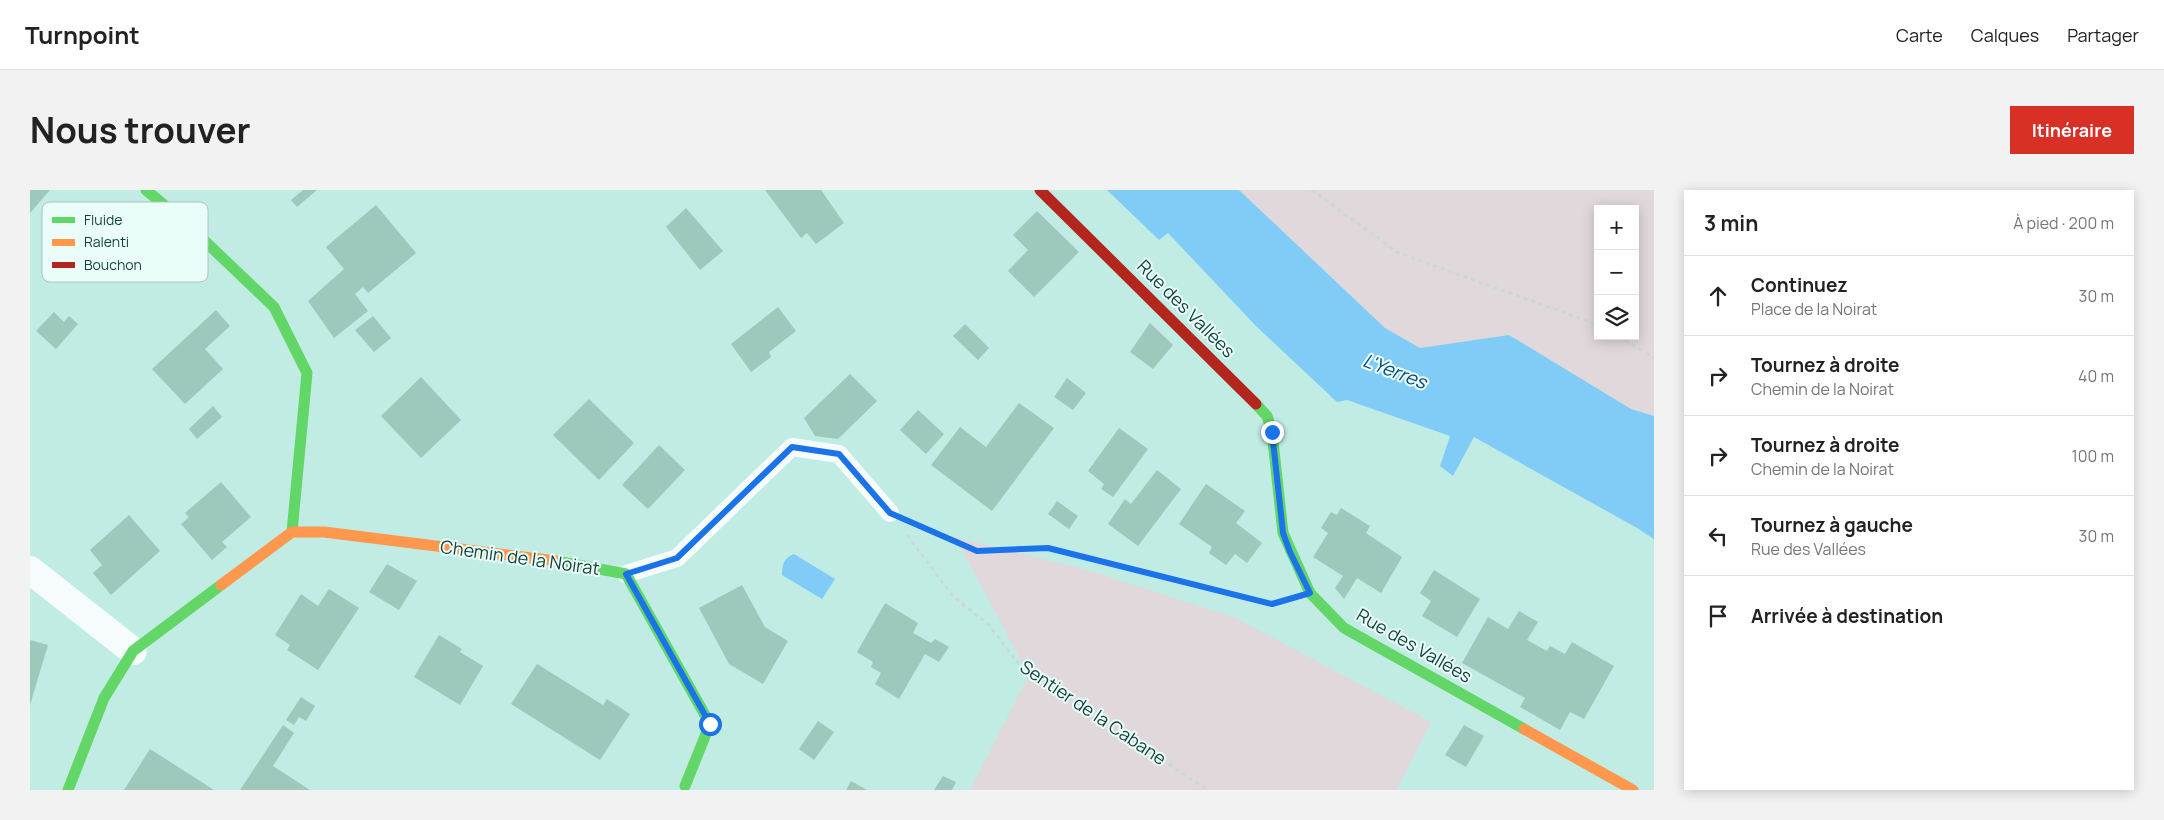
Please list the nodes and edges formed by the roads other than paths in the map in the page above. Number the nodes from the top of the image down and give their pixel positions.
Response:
1 (146, 190) edge
2 (1040, 190) edge
3 (160, 202) edge
4 (208, 245) edge
5 (890, 513) road end
6 (292, 532) junction
7 (30, 570) edge
8 (626, 574) junction
9 (133, 651) junction
10 (685, 786) dead end
11 (68, 790) edge
12 (1634, 790) edge

1 - 3 street
2 - 12 street, Rue des Vallées
4 - 6 street
5 - 8 lane, Chemin de la Noirat
6 - 8 street, Chemin de la Noirat
6 - 9 street
7 - 9 street
8 - 10 street
9 - 11 street

